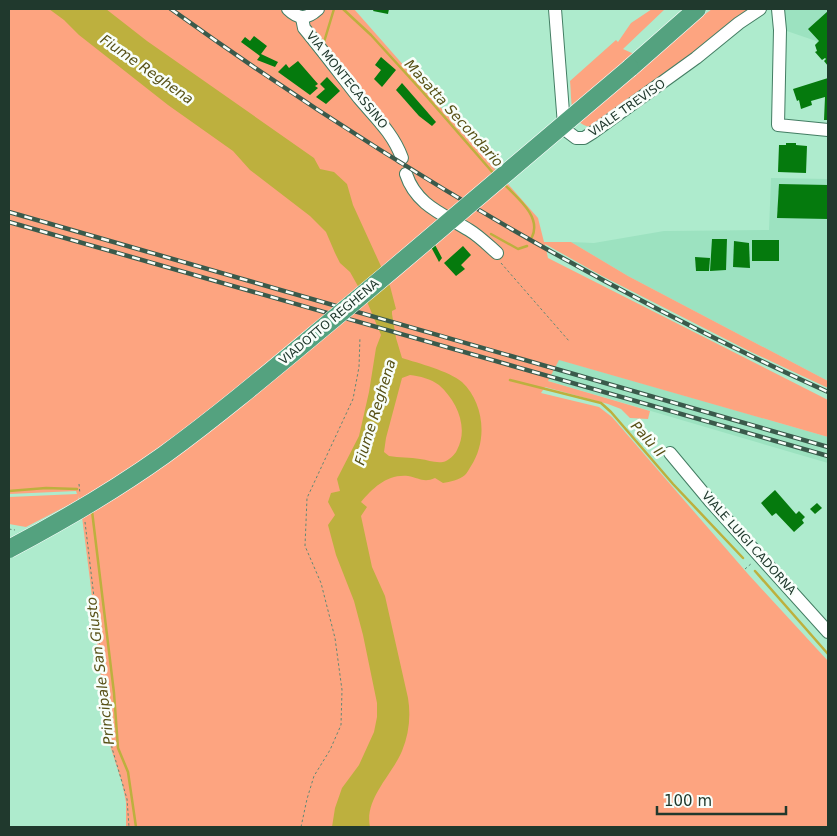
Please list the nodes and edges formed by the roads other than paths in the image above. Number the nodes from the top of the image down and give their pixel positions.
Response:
1 (288, 9) edge
2 (318, 9) edge
3 (555, 9) edge
4 (684, 9) edge
5 (697, 9) edge
6 (708, 9) edge
7 (760, 9) edge
8 (778, 9) edge
9 (302, 18) junction
10 (645, 54) junction
11 (828, 130) edge
12 (402, 158) dead end
13 (406, 174) dead end
14 (499, 257) road end
15 (670, 453) dead end
16 (9, 549) edge
17 (828, 632) edge

1 - 9 street, VIA MONTECASSINO
2 - 9 street
3 - 7 street, VIALE TREVISO
4 - 10 highway
5 - 10 highway
6 - 10 highway
8 - 11 street
9 - 12 street, VIA MONTECASSINO
10 - 16 highway, VIADOTTO REGHENA, bridge
13 - 14 street
15 - 17 street, VIALE LUIGI CADORNA

